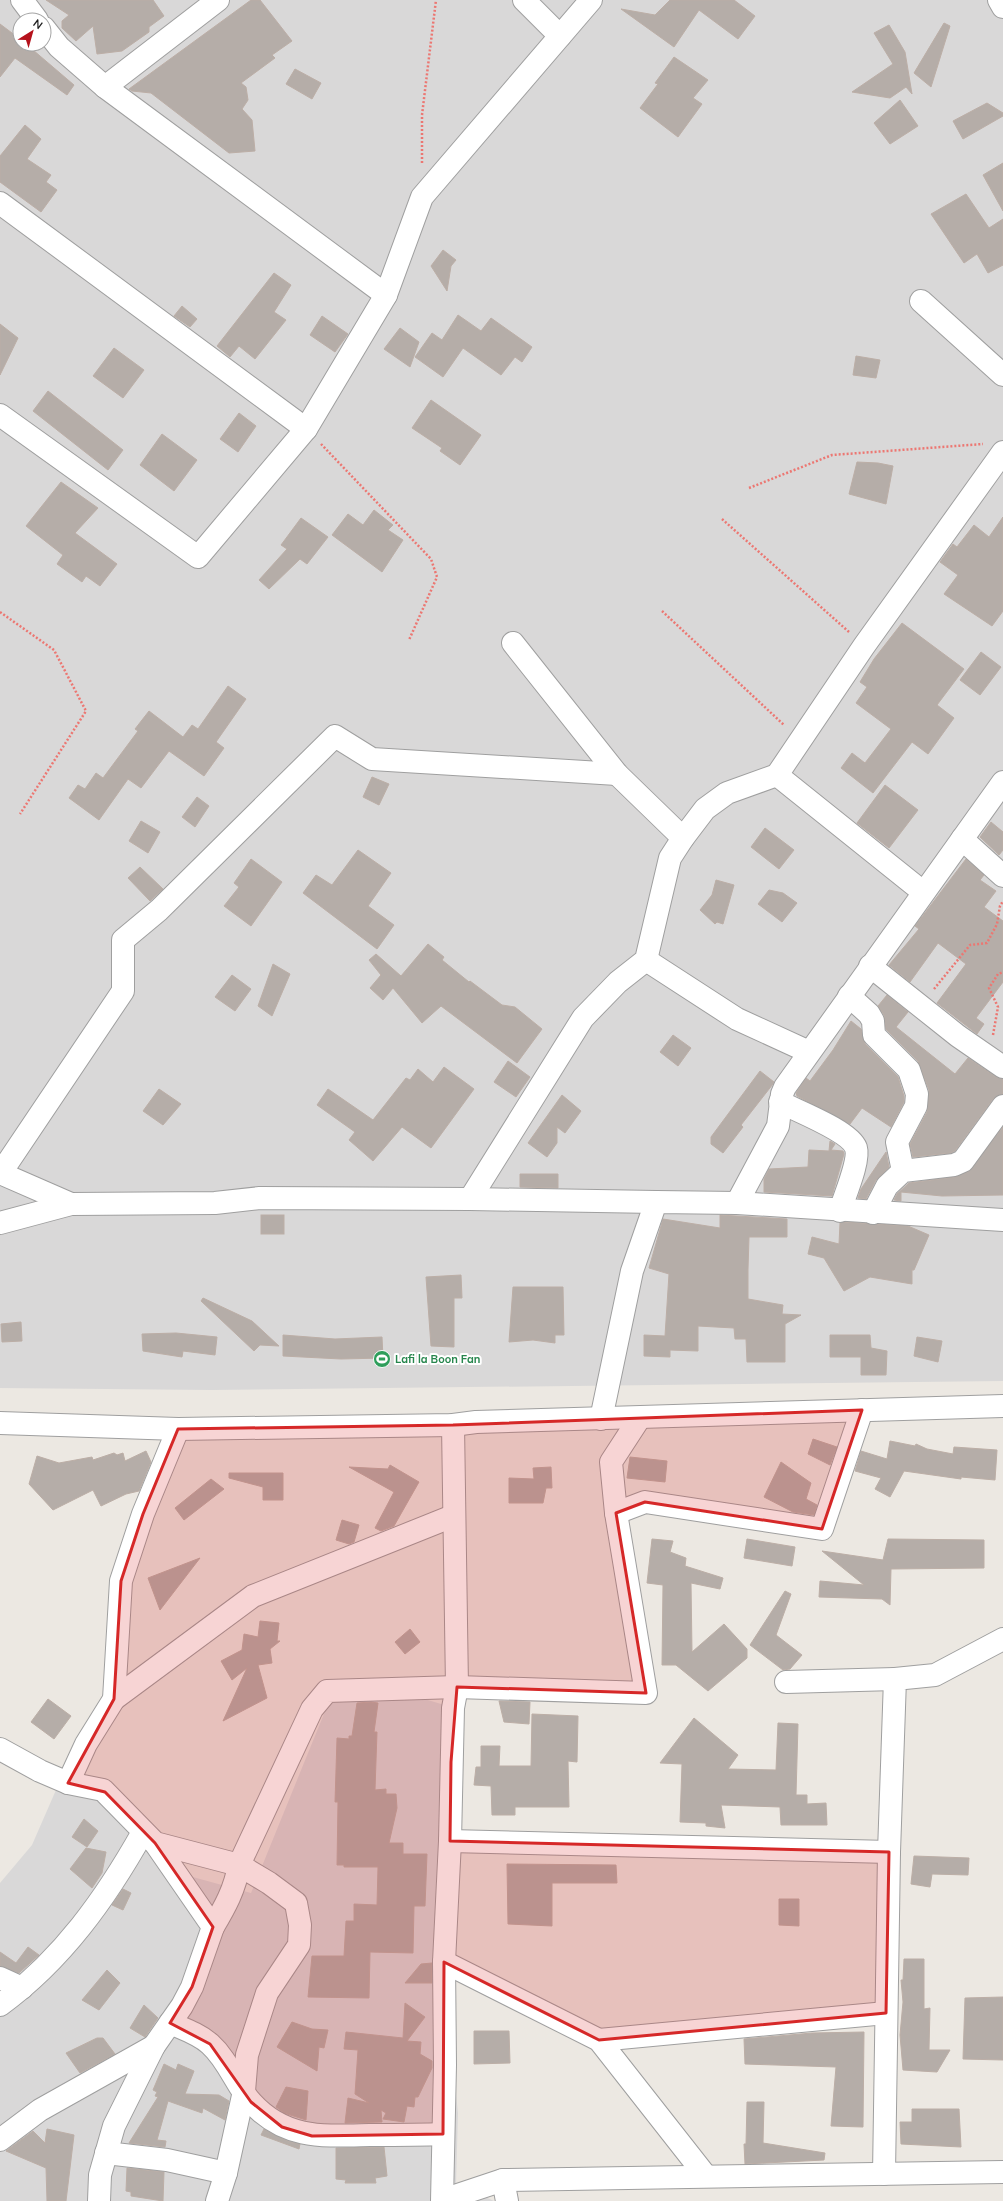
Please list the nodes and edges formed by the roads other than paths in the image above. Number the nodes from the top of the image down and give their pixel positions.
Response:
1 (22, 0) edge
2 (218, 0) edge
3 (524, 0) edge
4 (591, 0) edge
5 (999, 0) edge
6 (1003, 7) edge
7 (31, 12) edge
8 (560, 36) junction
9 (52, 38) edge
10 (105, 87) junction
11 (0, 202) edge
12 (386, 295) junction
13 (921, 301) dead end
14 (1003, 375) edge
15 (0, 415) edge
16 (306, 428) junction
17 (995, 448) edge
18 (513, 643) dead end
19 (617, 774) junction
20 (777, 775) junction
21 (1003, 782) edge
22 (683, 838) junction
23 (962, 839) junction
24 (1003, 876) edge
25 (923, 892) junction
26 (646, 960) junction
27 (870, 966) junction
28 (849, 996) junction
29 (809, 1052) junction
30 (996, 1062) edge
31 (780, 1102) junction
32 (1003, 1106) edge
33 (902, 1171) junction
34 (0, 1174) edge
35 (470, 1199) junction
36 (656, 1202) junction
37 (737, 1203) junction
38 (72, 1204) junction
39 (840, 1211) junction
40 (873, 1213) junction
41 (1003, 1220) edge
42 (0, 1223) edge
43 (1003, 1406) edge
44 (862, 1410) junction
45 (601, 1419) junction
46 (639, 1419) junction
47 (0, 1423) edge
48 (453, 1425) junction
49 (178, 1429) junction
50 (616, 1513) junction
51 (453, 1516) junction
52 (1003, 1640) edge
53 (895, 1679) junction
54 (786, 1682) dead end
55 (457, 1687) junction
56 (114, 1698) junction
57 (0, 1749) edge
58 (68, 1783) junction
59 (149, 1837) junction
60 (450, 1841) junction
61 (889, 1852) junction
62 (239, 1865) junction
63 (213, 1927) junction
64 (444, 1962) junction
65 (0, 1978) edge
66 (22, 1988) junction
67 (0, 2005) edge
68 (886, 2012) junction
69 (170, 2023) junction
70 (599, 2040) junction
71 (154, 2046) junction
72 (244, 2091) junction
73 (443, 2134) junction
74 (0, 2140) edge
75 (106, 2153) junction
76 (1003, 2172) edge
77 (226, 2173) junction
78 (884, 2174) junction
79 (706, 2175) junction
80 (505, 2191) edge
81 (442, 2200) edge
82 (99, 2201) edge
83 (217, 2201) edge

1 - 7 street
2 - 10 street
3 - 8 street
4 - 8 street
5 - 6 street
8 - 12 street
9 - 10 street
10 - 12 street
11 - 16 street
12 - 16 street
13 - 14 street
15 - 16 street
17 - 20 street
18 - 19 street
19 - 22 street
19 - 34 street
20 - 22 street
20 - 25 street
21 - 23 street
22 - 26 street
23 - 24 street
23 - 25 street
25 - 27 street
26 - 29 street
26 - 35 street
27 - 28 street
27 - 30 street
28 - 29 street
28 - 33 street
29 - 31 street
31 - 37 street
31 - 39 street
32 - 33 street
33 - 40 street
34 - 38 street
35 - 36 street
35 - 38 street
36 - 37 street
36 - 45 street
37 - 39 street
38 - 42 street
39 - 40 street
40 - 41 street
43 - 44 street
44 - 46 street
44 - 50 street
45 - 46 street
45 - 48 street
46 - 50 street
47 - 49 street
48 - 49 street
48 - 51 street
49 - 56 street
50 - 55 street
51 - 55 street
51 - 56 street
52 - 53 street
53 - 54 street
53 - 61 street
55 - 60 street
55 - 62 street
56 - 58 street
57 - 58 street
58 - 59 street
59 - 62 street
59 - 63 street
59 - 66 street
60 - 61 street
60 - 64 street
61 - 68 street
62 - 63 street
62 - 72 street
63 - 69 street
64 - 70 street
64 - 73 street
65 - 66 street
66 - 67 street
68 - 70 street
68 - 78 street
69 - 71 street
69 - 72 street
70 - 79 street
71 - 74 street
71 - 75 street
72 - 73 street
72 - 77 street
73 - 81 street
75 - 77 street
75 - 82 street
76 - 78 street
77 - 83 street
78 - 79 street
79 - 80 street
80 - 81 street

